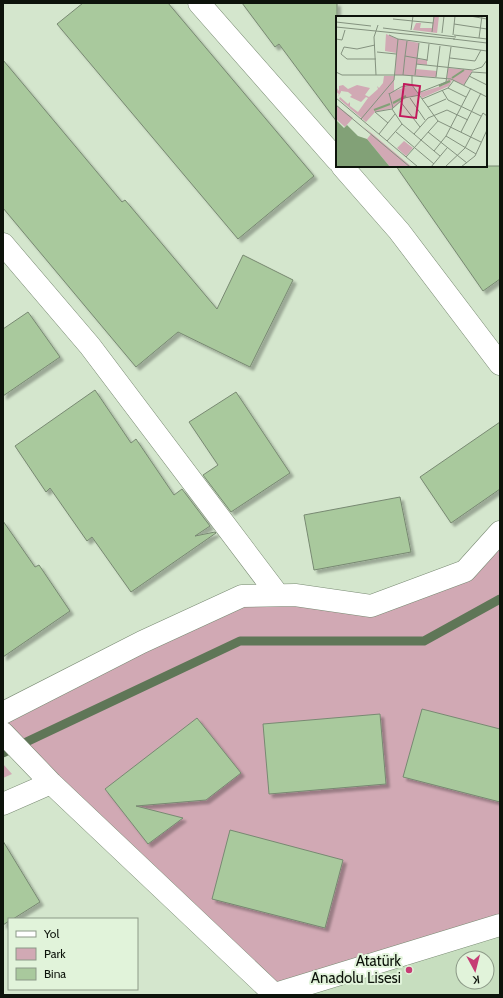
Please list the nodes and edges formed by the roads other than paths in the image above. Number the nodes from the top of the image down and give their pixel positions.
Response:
1 (200, 3) edge
2 (336, 159) edge
3 (343, 167) edge
4 (3, 244) edge
5 (500, 364) edge
6 (500, 532) edge
7 (278, 595) junction
8 (3, 713) edge
9 (3, 733) edge
10 (51, 782) junction
11 (3, 804) edge
12 (500, 925) edge
13 (275, 995) edge

1 - 2 street
3 - 5 street
4 - 7 street
6 - 7 street
7 - 8 street
9 - 10 street
10 - 11 street
10 - 13 street
12 - 13 street

